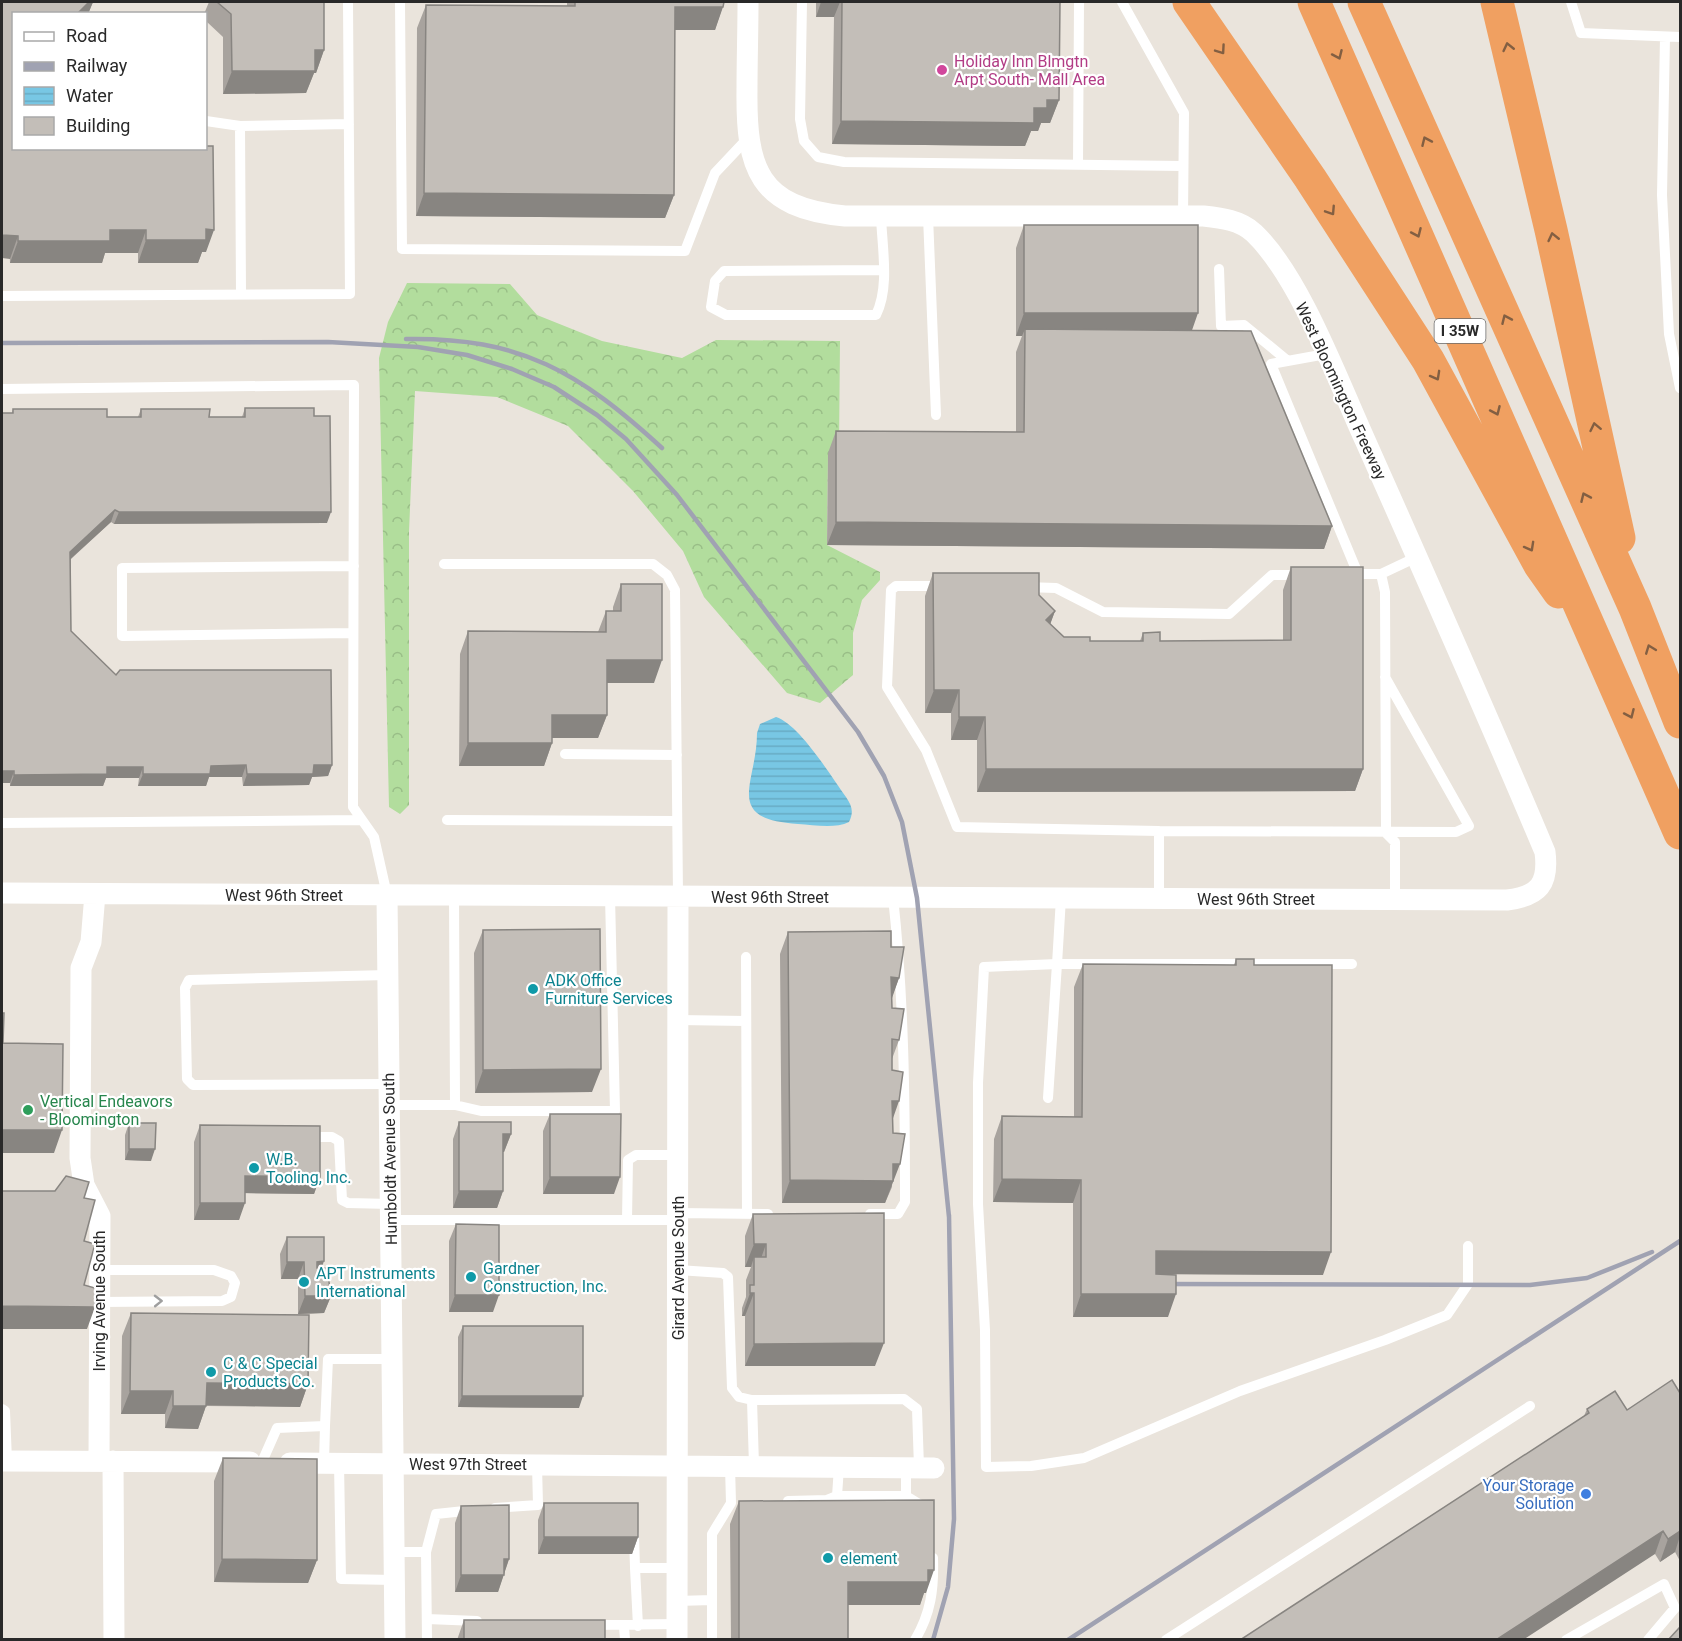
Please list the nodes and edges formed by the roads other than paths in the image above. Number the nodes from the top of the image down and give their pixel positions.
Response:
1 (348, 2) edge
2 (400, 2) edge
3 (748, 2) edge
4 (802, 2) edge
5 (1079, 2) edge
6 (1122, 2) edge
7 (1189, 2) edge
8 (1314, 2) edge
9 (1364, 2) edge
10 (1497, 2) edge
11 (1571, 2) edge
12 (1665, 37) junction
13 (1680, 37) edge
14 (207, 121) edge
15 (349, 124) junction
16 (240, 126) junction
17 (748, 138) junction
18 (1078, 165) junction
19 (1184, 166) junction
20 (881, 216) junction
21 (927, 216) junction
22 (1183, 216) junction
23 (1219, 269) dead end
24 (883, 270) junction
25 (241, 294) junction
26 (2, 296) edge
27 (1326, 354) junction
28 (1288, 361) junction
29 (1680, 388) edge
30 (2, 389) edge
31 (936, 415) dead end
32 (1417, 557) junction
33 (444, 564) dead end
34 (354, 566) junction
35 (1337, 574) edge
36 (1358, 574) junction
37 (1382, 574) junction
38 (1315, 575) edge
39 (954, 586) edge
40 (1011, 587) edge
41 (1635, 608) junction
42 (354, 633) junction
43 (1606, 660) junction
44 (1385, 677) junction
45 (1680, 722) edge
46 (565, 754) dead end
47 (677, 755) junction
48 (362, 820) junction
49 (447, 820) dead end
50 (677, 821) junction
51 (2, 822) edge
52 (1159, 831) junction
53 (1386, 833) junction
54 (1680, 833) edge
55 (1537, 889) joint
56 (2, 893) edge
57 (95, 894) junction
58 (387, 895) junction
59 (454, 895) junction
60 (610, 896) junction
61 (678, 896) junction
62 (893, 897) junction
63 (1061, 898) junction
64 (1159, 898) junction
65 (1395, 899) junction
66 (746, 957) dead end
67 (1057, 964) junction
68 (1352, 964) dead end
69 (388, 975) junction
70 (678, 1020) junction
71 (746, 1021) junction
72 (389, 1094) junction
73 (1048, 1098) dead end
74 (455, 1105) junction
75 (297, 1137) edge
76 (678, 1155) junction
77 (391, 1212) junction
78 (747, 1214) junction
79 (782, 1214) edge
80 (863, 1214) edge
81 (678, 1216) junction
82 (627, 1220) junction
83 (1468, 1246) dead end
84 (99, 1270) junction
85 (678, 1270) junction
86 (99, 1302) junction
87 (393, 1359) junction
88 (753, 1400) junction
89 (1530, 1406) dead end
90 (2, 1409) edge
91 (325, 1426) junction
92 (4, 1461) edge
93 (106, 1461) junction
94 (262, 1462) junction
95 (332, 1463) junction
96 (395, 1464) junction
97 (537, 1464) junction
98 (677, 1466) junction
99 (730, 1466) junction
100 (754, 1466) junction
101 (839, 1467) junction
102 (920, 1467) junction
103 (837, 1496) junction
104 (906, 1496) junction
105 (779, 1501) edge
106 (743, 1502) edge
107 (731, 1503) junction
108 (930, 1517) edge
109 (634, 1522) edge
110 (933, 1546) edge
111 (395, 1551) junction
112 (426, 1552) junction
113 (635, 1568) junction
114 (677, 1568) junction
115 (395, 1580) junction
116 (712, 1600) junction
117 (677, 1601) junction
118 (427, 1619) junction
119 (485, 1621) edge
120 (578, 1624) edge
121 (624, 1626) junction
122 (639, 1626) junction
123 (677, 1632) edge
124 (114, 1640) edge
125 (395, 1640) edge
126 (427, 1640) edge
127 (625, 1640) edge
128 (712, 1640) edge
129 (915, 1640) edge
130 (1166, 1640) edge
131 (1566, 1640) edge
132 (1648, 1640) edge

1 - 15 lane
2 - 17 lane
3 - 17 street, West Bloomington Freeway
4 - 18 lane
5 - 18 lane
6 - 19 lane
7 -> 43 highway
8 -> 43 highway, I 35W
41 -> 9 highway, I 35W
41 -> 10 highway
11 - 12 lane
12 - 13 lane
12 - 29 lane
14 - 16 lane
15 - 16 lane
15 - 25 lane
16 - 25 lane
17 - 20 street, West Bloomington Freeway
18 - 19 lane
19 - 22 lane
20 - 21 street, West Bloomington Freeway
20 - 24 lane
21 - 22 street, West Bloomington Freeway
21 - 31 lane
22 - 27 street, West Bloomington Freeway
23 - 28 lane
24 - 24 lane
25 - 26 lane
27 - 28 lane
27 - 32 street, West Bloomington Freeway
28 - 36 lane
30 - 34 lane
32 - 37 lane
32 - 55 street, West Bloomington Freeway
33 - 47 lane
34 - 42 lane
34 - 42 lane
35 - 36 lane
36 - 37 lane
37 - 44 lane
38 - 40 lane
39 - 52 lane
45 -> 41 highway, I 35W
42 - 48 lane
43 -> 54 highway, I 35W
44 - 53 lane
44 - 53 lane
46 - 47 lane
47 - 50 lane
48 - 51 lane
48 - 58 lane
49 - 50 lane
50 - 61 lane
52 - 53 lane
52 - 64 lane
53 - 65 lane
55 - 65 street, West 96th Street
56 - 57 street, West 96th Street
57 - 58 street, West 96th Street
57 - 84 street, Irving Avenue South
58 - 59 street, West 96th Street
58 - 69 street, Humboldt Avenue South
59 - 60 street, West 96th Street
59 - 74 lane
60 - 61 street, West 96th Street
60 - 74 lane
61 - 62 street, West 96th Street
61 - 70 street, Girard Avenue South
62 - 63 street, West 96th Street
62 - 80 lane
63 - 64 street, West 96th Street
63 - 67 lane
64 - 65 street, West 96th Street
66 - 71 lane
67 - 68 lane
67 - 73 lane
67 - 83 lane
69 - 72 street, Humboldt Avenue South
69 - 72 lane
70 - 71 lane
70 - 76 street, Girard Avenue South
71 - 78 lane
72 - 74 lane
72 - 77 street, Humboldt Avenue South
75 - 77 lane
76 - 81 street, Girard Avenue South
76 - 82 lane
77 - 82 lane
77 - 87 street, Humboldt Avenue South
78 - 79 lane
78 - 81 lane
81 - 82 lane
81 - 85 street, Girard Avenue South
84 - 86 street, Irving Avenue South
86 -> 84 lane
85 - 88 lane
85 - 98 street, Girard Avenue South
86 - 93 street, Irving Avenue South
87 - 91 lane
87 - 96 street, Humboldt Avenue South
88 - 100 lane
88 - 102 lane
89 - 130 lane
90 - 92 lane
91 - 94 lane
91 - 95 lane
92 - 93 street, West 97th Street
93 - 94 street, West 97th Street
93 - 124 street, Irving Avenue South
94 - 95 street, West 97th Street
95 - 96 street, West 97th Street
95 - 115 lane
96 - 97 street, West 97th Street
96 - 111 street, Humboldt Avenue South
97 - 98 street, West 97th Street
97 - 112 lane
98 - 99 street, West 97th Street
98 - 114 street, Girard Avenue South
99 - 100 street, West 97th Street
99 - 107 lane
100 - 101 street, West 97th Street
101 - 102 street, West 97th Street
101 - 103 lane
102 - 104 lane
103 - 104 lane
103 - 105 lane
104 - 108 lane
106 - 107 lane
107 - 116 lane
109 - 113 lane
110 - 129 lane
111 - 112 lane
111 - 115 street, Humboldt Avenue South
112 - 118 lane
113 - 114 lane
113 - 122 lane
114 - 117 street, Girard Avenue South
115 - 125 street, Humboldt Avenue South
116 - 117 lane
116 - 128 lane
117 - 123 street, Girard Avenue South
118 - 119 lane
118 - 126 lane
120 - 121 lane
121 - 122 lane
121 - 127 lane
122 - 123 lane
131 - 132 lane

